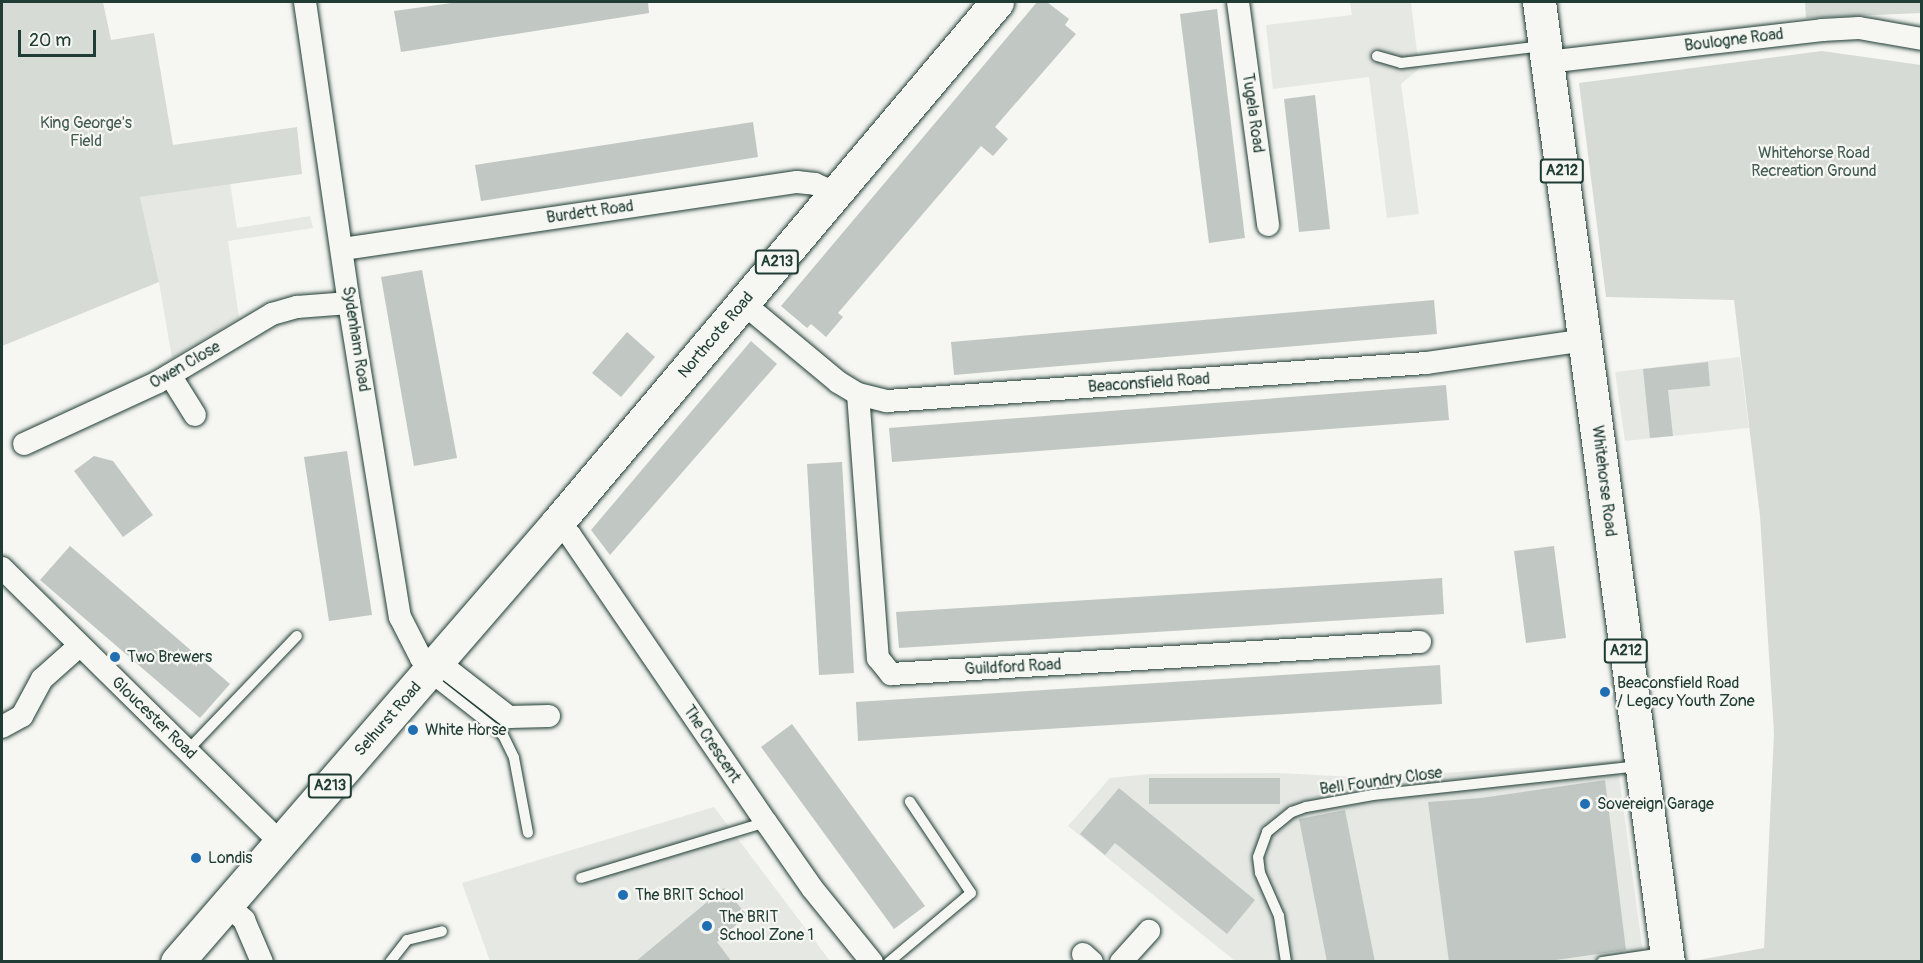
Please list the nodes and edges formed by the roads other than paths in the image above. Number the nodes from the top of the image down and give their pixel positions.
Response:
1 (305, 2) edge
2 (997, 2) edge
3 (1238, 2) edge
4 (1539, 2) edge
5 (1922, 39) edge
6 (1546, 54) junction
7 (1377, 56) dead end
8 (835, 193) junction
9 (1268, 225) dead end
10 (343, 249) junction
11 (349, 303) junction
12 (743, 303) junction
13 (1586, 340) junction
14 (170, 375) junction
15 (858, 394) junction
16 (195, 415) dead end
17 (24, 444) dead end
18 (557, 523) junction
19 (2, 568) edge
20 (297, 636) dead end
21 (1420, 642) dead end
22 (79, 646) junction
23 (432, 668) junction
24 (549, 716) dead end
25 (2, 727) edge
26 (187, 751) junction
27 (1642, 765) junction
28 (910, 802) dead end
29 (766, 822) junction
30 (528, 833) dead end
31 (281, 843) junction
32 (581, 878) dead end
33 (227, 905) junction
34 (442, 931) dead end
35 (1149, 931) dead end
36 (1667, 957) edge
37 (177, 962) edge
38 (262, 962) edge
39 (390, 962) edge
40 (872, 962) edge
41 (889, 962) edge
42 (1121, 962) edge
43 (1286, 962) edge
44 (1602, 962) edge

1 - 10 street, Sydenham Road
2 - 8 main road, Northcote Road / A213
3 - 9 street, Tugela Road
4 - 6 main road, Whitehorse Road / A212
5 - 6 street, Boulogne Road
6 - 7 lane
6 - 13 main road, Whitehorse Road / A212
8 - 10 street, Burdett Road
8 - 12 main road, Northcote Road / A213
10 - 11 street, Sydenham Road
11 - 14 street, Owen Close
11 - 23 street, Sydenham Road
12 - 15 street, Beaconsfield Road
12 - 18 main road, Northcote Road / A213
13 - 15 street, Beaconsfield Road
13 - 27 main road, Whitehorse Road / A212
14 - 16 street
14 - 17 street, Owen Close
15 - 21 street, Guildford Road
18 - 23 main road, Northcote Road / A213
18 - 29 street, The Crescent
19 - 22 street, Gloucester Road
20 - 26 lane
22 - 25 street
22 - 26 street, Gloucester Road
23 - 24 street, Sydenham Road
23 - 30 lane
23 - 31 main road, Selhurst Road / A213
26 - 31 street, Gloucester Road
27 - 36 main road, Whitehorse Road / A212
27 - 43 lane, Bell Foundry Close
28 - 41 lane
29 - 32 lane
29 - 40 street, The Crescent
31 - 33 main road, Selhurst Road / A213
33 - 37 main road, Selhurst Road / A213
33 - 38 street
34 - 39 lane
35 - 42 street
36 - 44 lane

